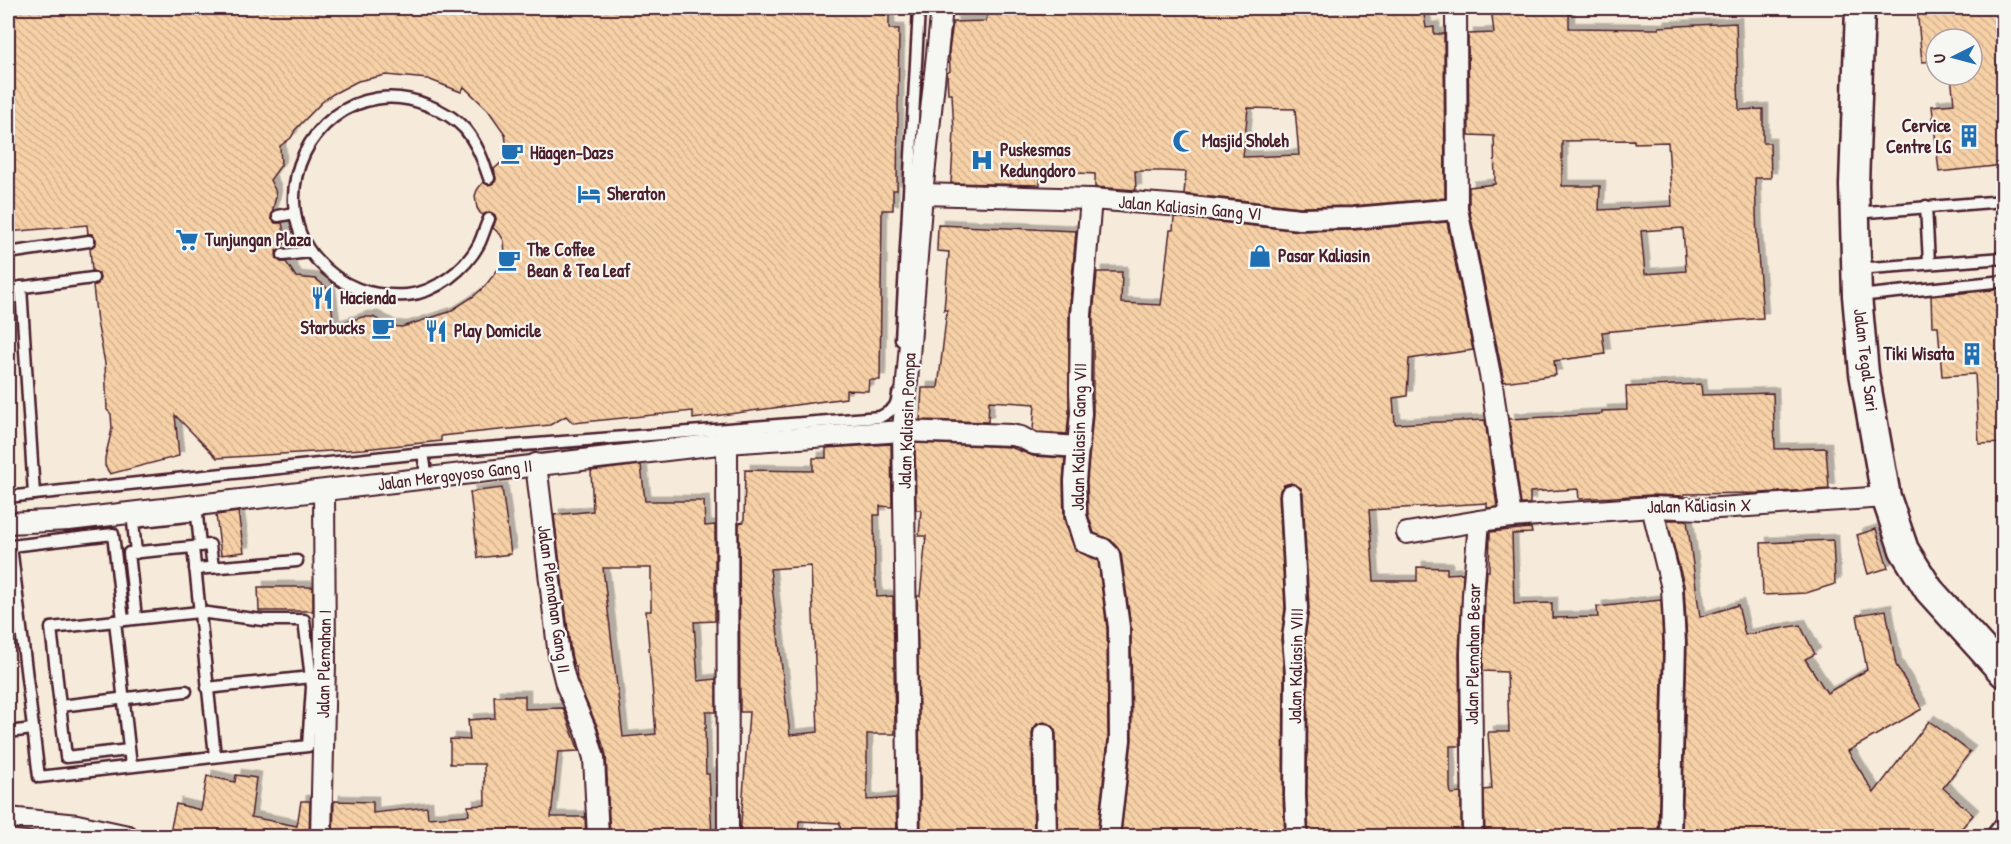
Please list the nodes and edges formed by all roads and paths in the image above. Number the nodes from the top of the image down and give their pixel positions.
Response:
1 (919, 8) edge
2 (942, 8) edge
3 (1456, 8) edge
4 (1860, 8) edge
5 (489, 178) dead end
6 (922, 194) junction
7 (1091, 199) junction
8 (2004, 201) edge
9 (1926, 206) junction
10 (1457, 209) junction
11 (295, 213) junction
12 (1855, 213) junction
13 (278, 216) dead end
14 (489, 219) dead end
15 (89, 241) dead end
16 (310, 252) junction
17 (8, 253) edge
18 (283, 255) dead end
19 (2004, 258) edge
20 (1929, 263) junction
21 (93, 278) dead end
22 (2004, 281) edge
23 (1857, 283) junction
24 (21, 287) junction
25 (8, 289) edge
26 (903, 430) junction
27 (727, 443) junction
28 (1079, 447) junction
29 (423, 453) junction
30 (536, 464) junction
31 (427, 478) junction
32 (324, 491) junction
33 (33, 494) junction
34 (1291, 495) dead end
35 (8, 497) edge
36 (1886, 497) junction
37 (1652, 507) junction
38 (1510, 509) junction
39 (1479, 521) junction
40 (8, 523) edge
41 (1407, 532) dead end
42 (9, 546) edge
43 (196, 546) junction
44 (136, 553) junction
45 (297, 561) dead end
46 (213, 567) junction
47 (195, 569) junction
48 (199, 612) junction
49 (136, 618) junction
50 (119, 620) junction
51 (2004, 673) edge
52 (310, 677) junction
53 (207, 688) junction
54 (186, 692) dead end
55 (124, 698) junction
56 (60, 705) junction
57 (33, 729) junction
58 (8, 732) edge
59 (1044, 734) dead end
60 (129, 750) junction
61 (214, 756) junction
62 (131, 766) junction
63 (8, 818) edge
64 (2004, 819) edge
65 (128, 837) edge
66 (321, 837) edge
67 (598, 837) edge
68 (728, 837) edge
69 (909, 837) edge
70 (1046, 837) edge
71 (1110, 837) edge
72 (1297, 837) edge
73 (1473, 837) edge
74 (1670, 837) edge
75 (1991, 837) edge

1 - 29 lane
2 - 6 street, Jalan Kaliasin Pompa
3 - 10 street
4 - 12 street, Jalan Tegal Sari
5 - 11 lane
6 - 7 street, Jalan Kaliasin Gang VI
6 - 26 street, Jalan Kaliasin Pompa
7 - 10 street, Jalan Kaliasin Gang VI
7 - 28 street, Jalan Kaliasin Gang VII
8 - 9 lane
9 - 12 lane
9 - 20 lane
10 - 38 street
11 - 13 lane
11 - 16 lane
12 - 23 street, Jalan Tegal Sari
14 - 16 lane
15 - 17 lane
16 - 18 lane
19 - 20 lane
20 - 23 lane
21 - 24 lane
22 - 23 lane
23 - 36 street, Jalan Tegal Sari
24 - 25 lane
24 - 33 lane
26 - 27 street, Jalan Mergoyoso Gang II
26 - 28 street, Jalan Mergoyoso Gang II
26 - 69 street, Jalan Kaliasin Pompa
27 - 30 street, Jalan Mergoyoso Gang II
27 - 68 street
28 - 71 street, Jalan Kaliasin Gang VII
29 - 31 lane
29 - 33 lane
30 - 31 street, Jalan Mergoyoso Gang II
30 - 67 street, Jalan Plemahan Gang II
31 - 32 street, Jalan Mergoyoso Gang II
32 - 40 street, Jalan Mergoyoso Gang II
32 - 66 street, Jalan Plemahan I
33 - 35 lane
34 - 72 street, Jalan Kaliasin VIII
36 - 37 street, Jalan Kaliasin X
36 - 51 street, Jalan Tegal Sari
37 - 38 street, Jalan Kaliasin X
37 - 74 street
38 - 39 street
39 - 41 street
39 - 73 street, Jalan Plemahan Besar
42 - 50 lane
42 - 57 lane
43 - 44 lane
43 - 44 lane
43 - 46 lane
43 - 47 lane
44 - 49 lane
45 - 46 lane
46 - 47 lane
47 - 48 lane
48 - 49 lane
48 - 52 lane
48 - 53 lane
49 - 50 lane
50 - 55 lane
50 - 56 lane
52 - 53 lane
52 - 61 lane
53 - 61 lane
54 - 55 lane
55 - 56 lane
55 - 60 lane
56 - 60 lane
57 - 58 lane
57 - 62 lane
59 - 70 street
60 - 62 lane
61 - 62 lane
63 - 65 street
64 - 75 lane

